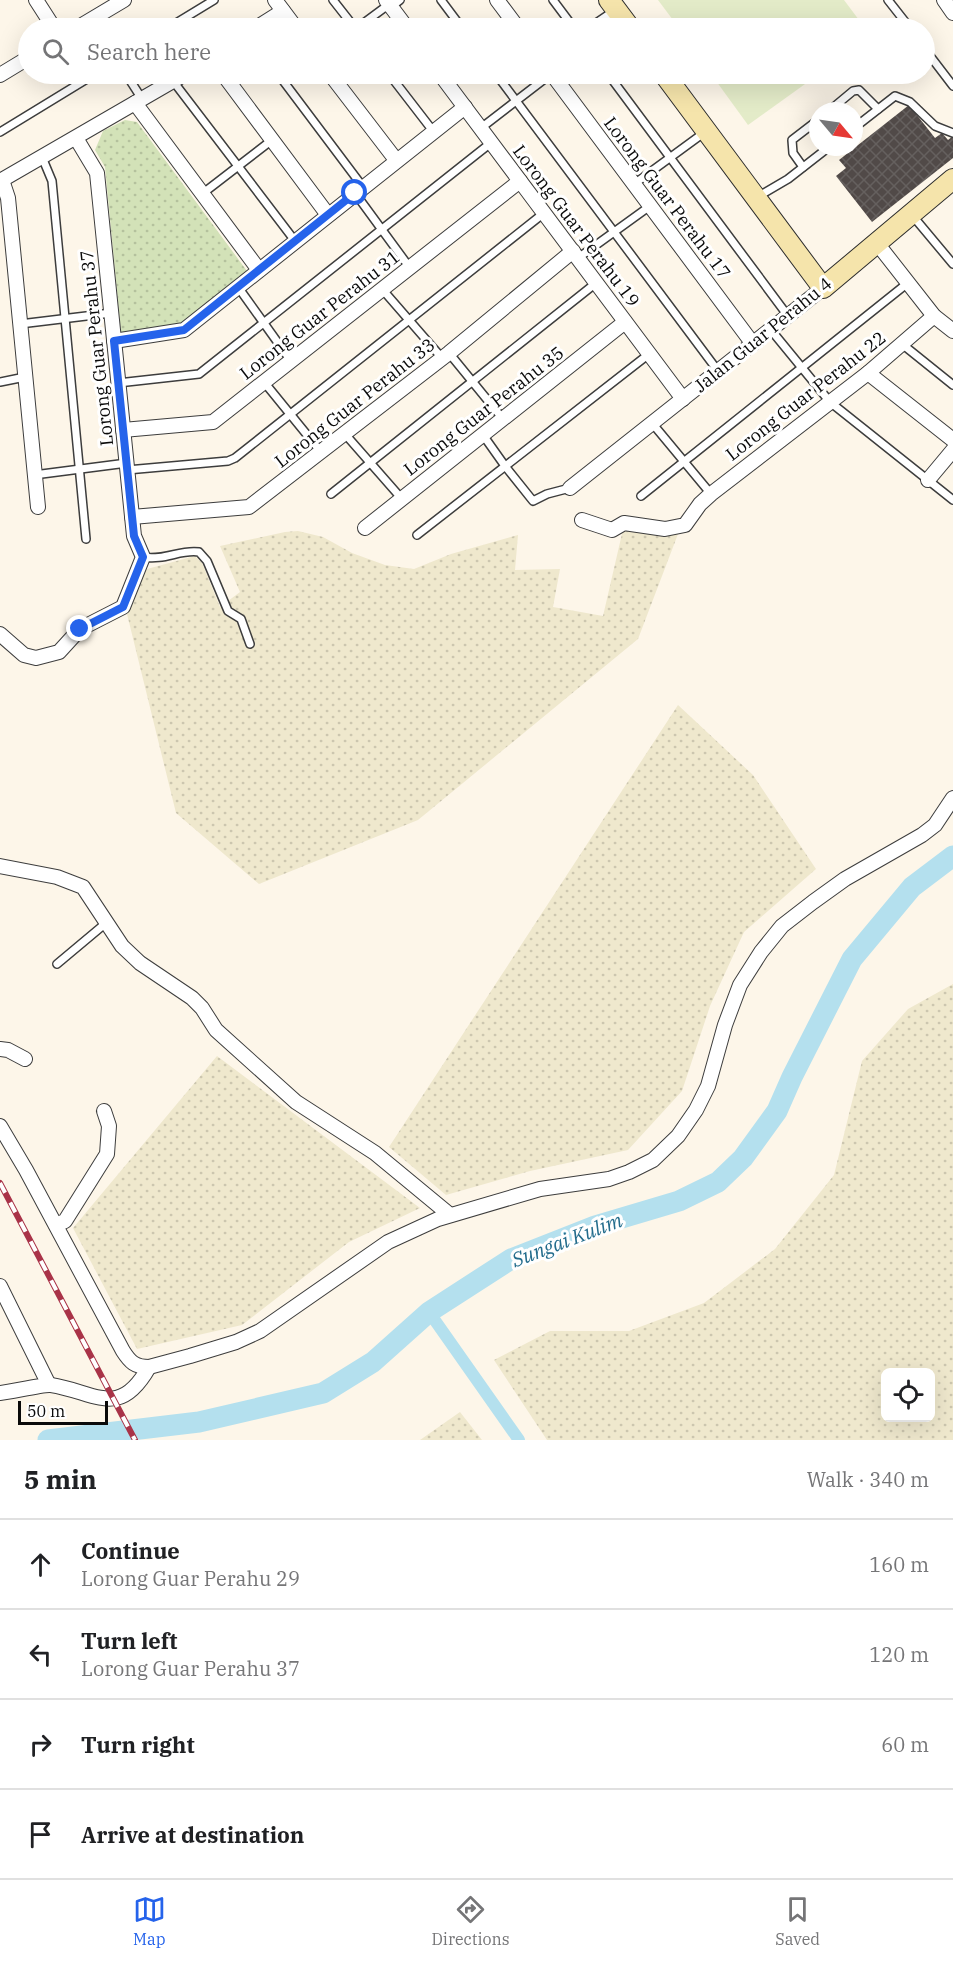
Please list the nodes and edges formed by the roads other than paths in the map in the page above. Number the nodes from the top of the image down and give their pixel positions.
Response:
1 (36, 0) edge
2 (124, 0) edge
3 (214, 0) edge
4 (333, 0) edge
5 (441, 0) edge
6 (497, 0) edge
7 (553, 0) edge
8 (888, 0) edge
9 (944, 0) edge
10 (392, 2) edge
11 (613, 5) edge
12 (279, 6) edge
13 (953, 13) edge
14 (48, 18) edge
15 (102, 18) edge
16 (184, 18) edge
17 (266, 18) edge
18 (288, 18) edge
19 (348, 18) edge
20 (370, 18) edge
21 (401, 18) edge
22 (454, 18) edge
23 (510, 18) edge
24 (566, 18) edge
25 (599, 18) edge
26 (623, 18) edge
27 (902, 18) edge
28 (935, 62) edge
29 (18, 64) edge
30 (0, 75) edge
31 (79, 84) edge
32 (131, 84) edge
33 (167, 84) edge
34 (184, 84) edge
35 (230, 84) edge
36 (285, 84) edge
37 (338, 84) edge
38 (397, 84) edge
39 (448, 84) edge
40 (503, 84) edge
41 (538, 84) edge
42 (559, 84) edge
43 (615, 84) edge
44 (672, 84) edge
45 (953, 86) edge
46 (139, 101) junction
47 (516, 101) junction
48 (840, 102) edge
49 (465, 107) junction
50 (878, 109) junction
51 (863, 121) edge
52 (809, 127) edge
53 (481, 128) junction
54 (433, 131) junction
55 (707, 131) junction
56 (0, 132) edge
57 (953, 133) edge
58 (76, 138) junction
59 (272, 140) junction
60 (492, 142) junction
61 (817, 156) edge
62 (42, 157) junction
63 (670, 157) junction
64 (396, 160) junction
65 (238, 166) junction
66 (803, 167) junction
67 (953, 179) edge
68 (1, 180) edge
69 (520, 181) junction
70 (634, 184) junction
71 (359, 190) junction
72 (202, 194) junction
73 (756, 197) junction
74 (650, 206) junction
75 (544, 213) junction
76 (911, 214) junction
77 (328, 215) junction
78 (381, 230) junction
79 (613, 231) junction
80 (295, 241) junction
81 (876, 242) junction
82 (575, 255) junction
83 (953, 264) edge
84 (410, 268) junction
85 (259, 270) junction
86 (909, 282) junction
87 (596, 283) junction
88 (238, 287) junction
89 (823, 288) junction
90 (382, 289) junction
91 (111, 314) junction
92 (788, 316) junction
93 (934, 316) junction
94 (65, 319) junction
95 (409, 320) junction
96 (264, 322) junction
97 (625, 322) junction
98 (20, 324) junction
99 (771, 330) junction
100 (953, 331) edge
101 (114, 341) junction
102 (753, 344) junction
103 (902, 344) junction
104 (649, 354) junction
105 (445, 356) junction
106 (291, 361) junction
107 (802, 368) junction
108 (717, 372) junction
109 (868, 373) junction
110 (25, 377) junction
111 (0, 382) edge
112 (118, 382) junction
113 (264, 382) junction
114 (472, 382) junction
115 (953, 385) edge
116 (683, 399) junction
117 (830, 402) junction
118 (290, 414) junction
119 (503, 419) junction
120 (652, 423) junction
121 (123, 430) junction
122 (345, 434) junction
123 (483, 435) junction
124 (953, 440) edge
125 (953, 450) edge
126 (321, 452) junction
127 (371, 462) junction
128 (684, 462) junction
129 (127, 466) junction
130 (505, 466) junction
131 (79, 469) junction
132 (34, 475) junction
133 (928, 480) junction
134 (570, 488) joint
135 (332, 494) dead end
136 (711, 494) junction
137 (641, 496) dead end
138 (402, 499) junction
139 (953, 500) edge
140 (38, 507) dead end
141 (132, 517) junction
142 (582, 520) dead end
143 (365, 528) dead end
144 (417, 535) dead end
145 (86, 539) dead end
146 (143, 557) junction
147 (0, 634) edge
148 (250, 644) dead end
149 (953, 798) edge
150 (0, 866) edge
151 (106, 923) junction
152 (57, 964) dead end
153 (0, 1049) edge
154 (24, 1059) dead end
155 (104, 1111) dead end
156 (0, 1126) edge
157 (450, 1215) junction
158 (56, 1225) junction
159 (0, 1286) edge
160 (149, 1367) junction
161 (49, 1385) junction
162 (0, 1393) edge

1 - 14 street
2 - 15 street
3 - 16 lane
4 - 19 lane
5 - 22 lane
6 - 23 street
7 - 24 lane
8 - 27 lane
9 - 13 street
10 - 20 lane
10 - 21 street
11 - 25 lane
11 - 26 street
12 - 17 street
12 - 18 street
28 - 45 lane
29 - 30 street
31 - 56 lane
32 - 46 lane
33 - 46 street
34 - 65 lane
35 - 59 street
36 - 71 lane
37 - 64 street
38 - 54 lane
39 - 49 street, Lorong Guar Perahu 19
40 - 47 lane
41 - 47 lane
42 - 70 street, Lorong Guar Perahu 17
43 - 63 lane
44 - 55 street
46 - 58 street
46 - 72 street
47 - 53 lane
47 - 79 lane
48 - 50 lane
49 - 53 street, Lorong Guar Perahu 19
49 - 54 street
50 - 51 lane
50 - 57 lane
52 - 66 lane
53 - 60 street, Lorong Guar Perahu 19
54 - 64 street
55 - 63 lane
55 - 73 street
58 - 62 street
58 - 91 street, Lorong Guar Perahu 37
59 - 65 lane
59 - 77 street
60 - 69 street, Lorong Guar Perahu 19
60 - 78 lane
61 - 66 lane
62 - 68 street
62 - 94 lane
63 - 70 lane
63 - 92 lane
64 - 71 street
65 - 72 lane
65 - 80 lane
66 - 73 lane
67 - 76 street, Jalan Guar Perahu 4
68 - 98 street
69 - 75 street, Lorong Guar Perahu 19
69 - 84 street, Lorong Guar Perahu 31
70 - 74 street, Lorong Guar Perahu 17
71 - 77 street
71 - 78 lane
72 - 85 street
73 - 89 street
74 - 79 lane
74 - 102 street, Lorong Guar Perahu 17
75 - 82 street, Lorong Guar Perahu 19
75 - 95 lane
76 - 81 street, Jalan Guar Perahu 4
76 - 83 lane
77 - 80 street
78 - 84 lane
78 - 96 lane
79 - 82 lane
79 - 108 lane
80 - 85 street
81 - 86 street
81 - 89 street, Jalan Guar Perahu 4
82 - 87 street, Lorong Guar Perahu 19
82 - 105 street, Lorong Guar Perahu 33
84 - 90 street, Lorong Guar Perahu 31
85 - 88 street
86 - 93 street
86 - 107 lane
87 - 97 street, Lorong Guar Perahu 19
87 - 114 lane
88 - 96 lane
88 - 101 street
89 - 92 street, Jalan Guar Perahu 4
90 - 95 lane
90 - 106 street, Lorong Guar Perahu 31
91 - 94 lane
91 - 101 street, Lorong Guar Perahu 37
92 - 99 street, Jalan Guar Perahu 4
93 - 100 street
93 - 103 street, Lorong Guar Perahu 22
94 - 98 lane
94 - 131 lane
95 - 105 lane
95 - 118 lane
96 - 106 lane
96 - 112 lane
97 - 104 street, Lorong Guar Perahu 19
97 - 119 street, Lorong Guar Perahu 35
98 - 110 street
99 - 102 street, Jalan Guar Perahu 4
99 - 107 lane
101 - 112 street, Lorong Guar Perahu 37
102 - 108 street, Jalan Guar Perahu 4
103 - 109 street, Lorong Guar Perahu 22
103 - 115 lane
104 - 116 street, Lorong Guar Perahu 19
104 - 130 lane
105 - 114 lane
105 - 122 street, Lorong Guar Perahu 33
106 - 113 street, Lorong Guar Perahu 31
107 - 117 lane
107 - 128 lane
108 - 116 street, Jalan Guar Perahu 4
109 - 117 street, Lorong Guar Perahu 22
109 - 124 street
110 - 111 lane
110 - 132 street
112 - 121 street, Lorong Guar Perahu 37
113 - 118 lane
113 - 121 street, Lorong Guar Perahu 31
114 - 119 lane
114 - 127 lane
116 - 120 street, Jalan Guar Perahu 4
117 - 133 lane
117 - 136 street, Lorong Guar Perahu 22
118 - 126 lane
118 - 129 lane
119 - 123 street, Lorong Guar Perahu 35
120 - 128 lane
120 - 134 street, Jalan Guar Perahu 4
121 - 129 street, Lorong Guar Perahu 37
122 - 126 street, Lorong Guar Perahu 33
122 - 127 lane
123 - 130 lane
123 - 138 street, Lorong Guar Perahu 35
125 - 133 street
126 - 141 street, Lorong Guar Perahu 33
127 - 135 lane
127 - 138 lane
128 - 136 lane
128 - 137 lane
129 - 131 lane
129 - 141 street, Lorong Guar Perahu 37
130 - 134 lane
130 - 144 lane
131 - 132 lane
131 - 145 lane
132 - 140 street
133 - 139 lane
136 - 142 street, Lorong Guar Perahu 22
138 - 143 street, Lorong Guar Perahu 35
141 - 146 street, Lorong Guar Perahu 37
146 - 147 street
146 - 148 lane
149 - 157 street
150 - 151 street
151 - 152 lane
151 - 157 street
153 - 154 street
155 - 158 street
156 - 158 street
157 - 160 street
158 - 160 street
159 - 161 street
160 - 161 street
161 - 162 street

